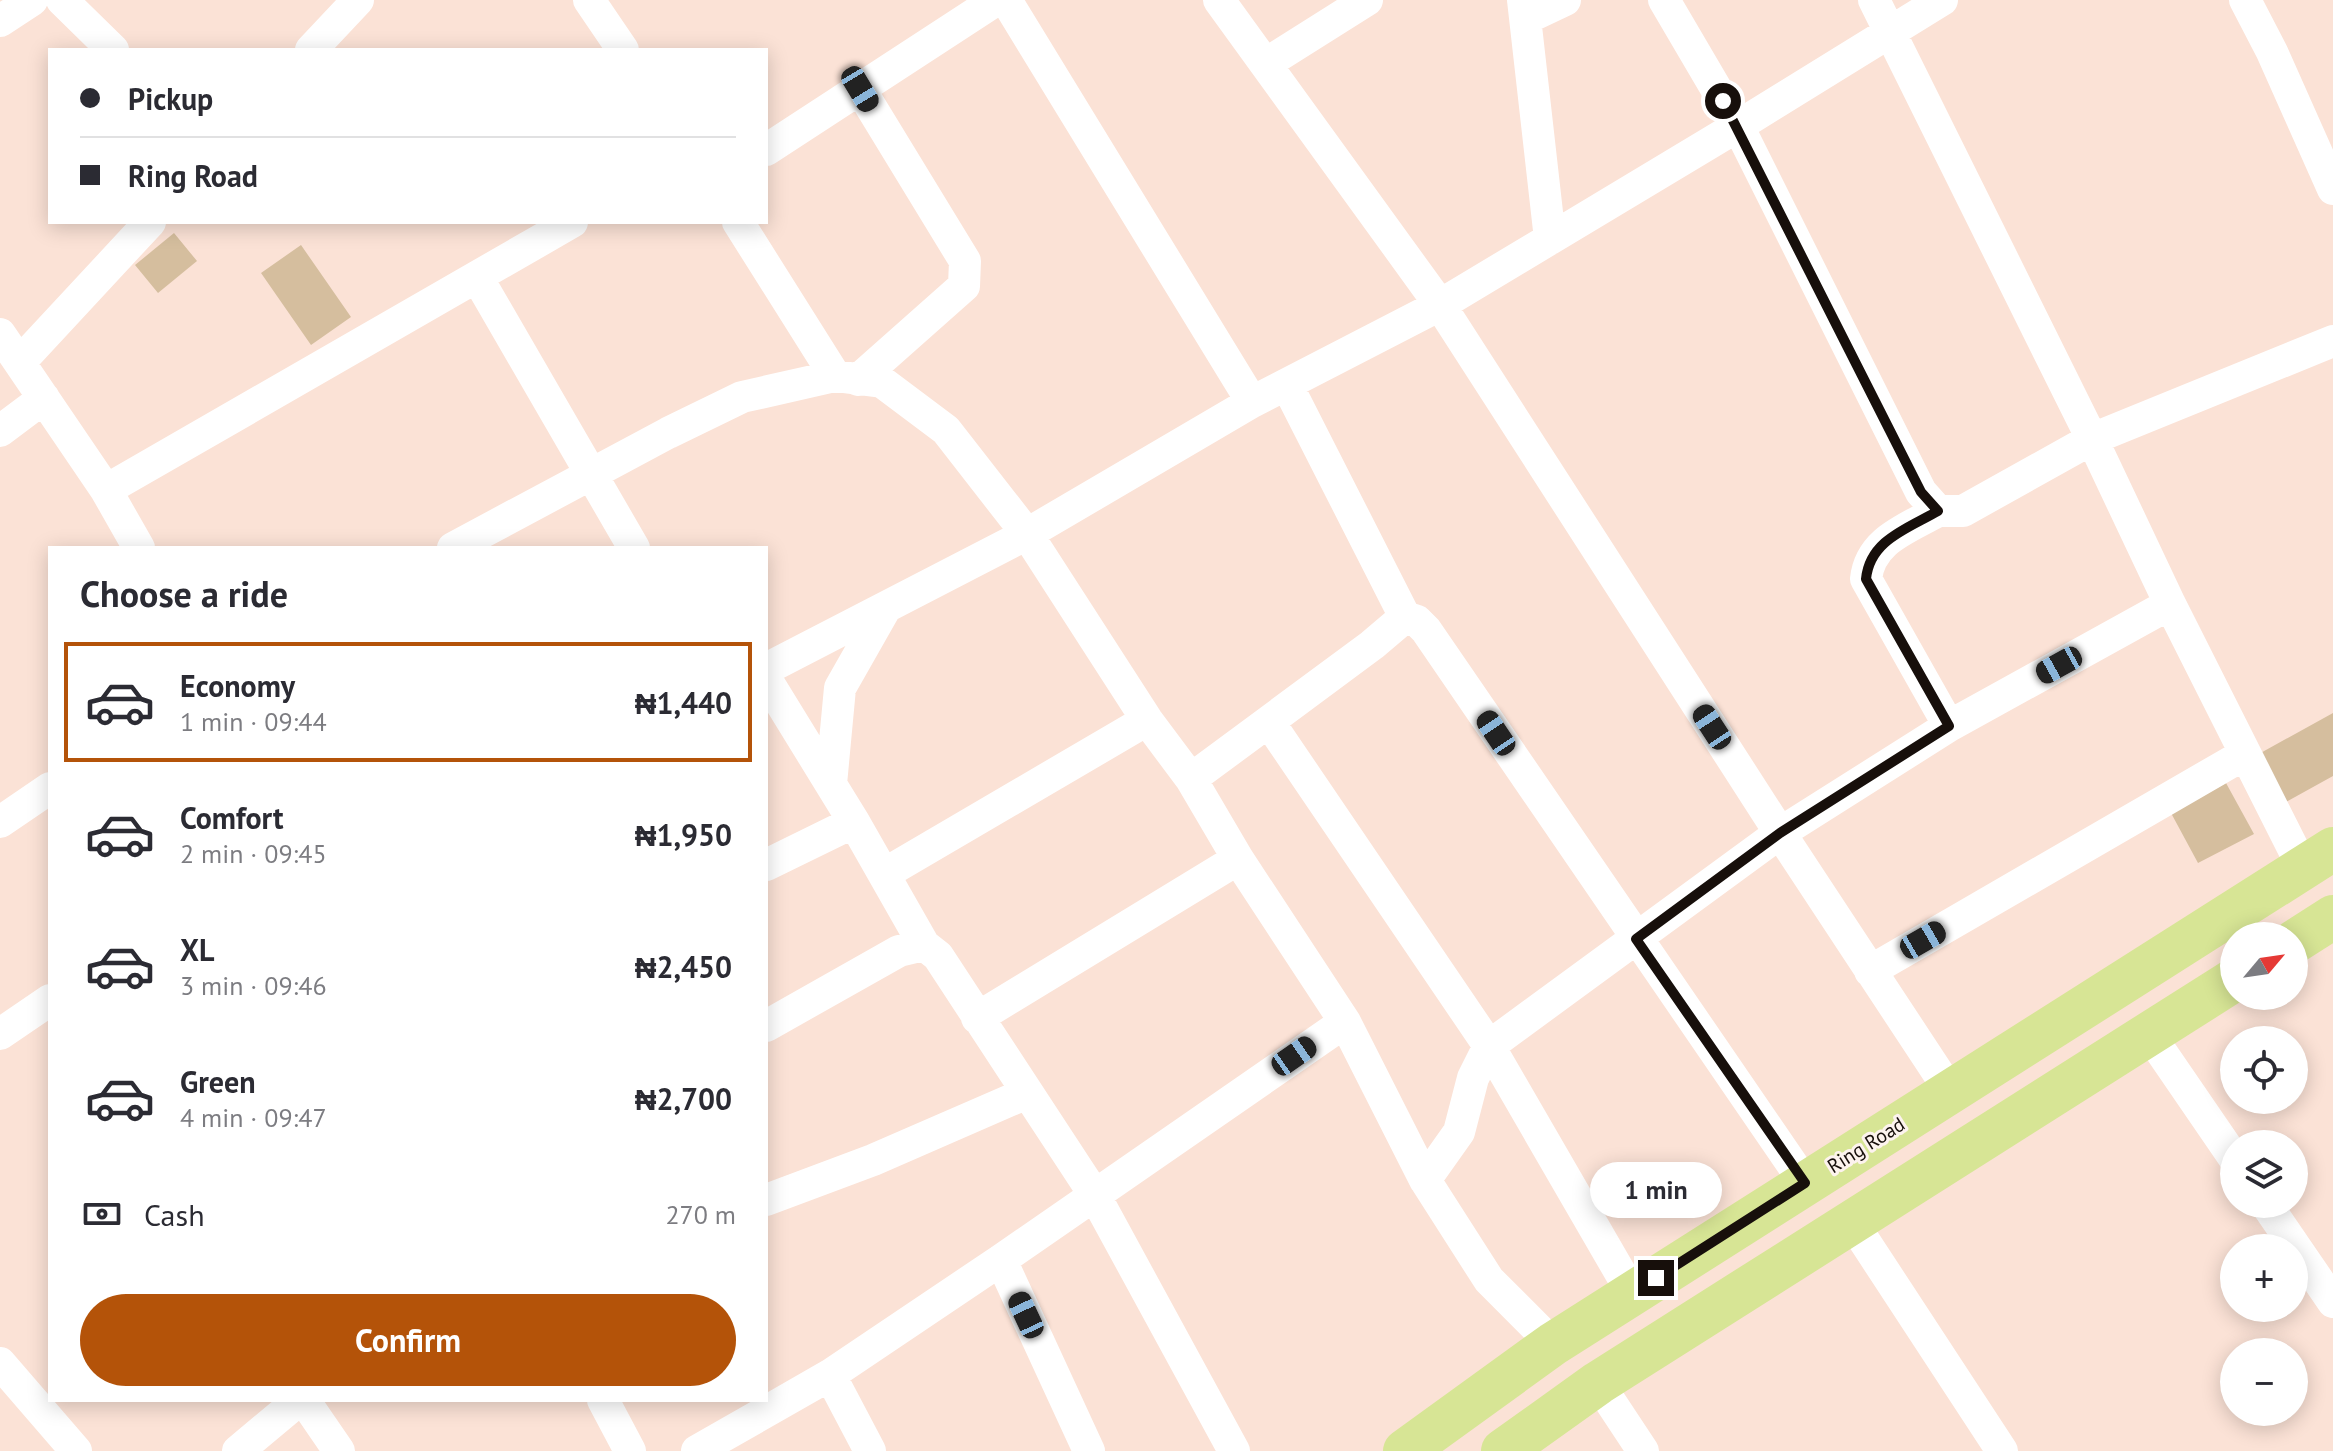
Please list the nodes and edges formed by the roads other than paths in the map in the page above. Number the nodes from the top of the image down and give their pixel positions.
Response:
1 (32, 0) edge
2 (62, 0) edge
3 (358, 0) edge
4 (589, 0) edge
5 (996, 0) edge
6 (1006, 0) edge
7 (1219, 0) edge
8 (1367, 0) edge
9 (1565, 0) edge
10 (1664, 0) edge
11 (1874, 0) edge
12 (1942, 0) edge
13 (2245, 0) edge
14 (1525, 9) edge
15 (0, 21) edge
16 (1891, 31) junction
17 (111, 48) edge
18 (313, 48) edge
19 (622, 48) edge
20 (1267, 63) junction
21 (860, 89) junction
22 (1738, 126) junction
23 (768, 149) edge
24 (2333, 189) edge
25 (148, 224) edge
26 (569, 224) edge
27 (739, 224) edge
28 (1550, 239) junction
29 (477, 277) junction
30 (1440, 305) junction
31 (0, 334) edge
32 (2333, 341) edge
33 (20, 362) junction
34 (847, 378) junction
35 (1287, 385) junction
36 (44, 398) junction
37 (1252, 402) junction
38 (0, 431) edge
39 (2092, 439) junction
40 (592, 473) junction
41 (106, 490) junction
42 (1938, 511) junction
43 (1027, 534) junction
44 (138, 546) edge
45 (457, 546) edge
46 (633, 546) edge
47 (2170, 604) junction
48 (886, 607) junction
49 (1405, 617) junction
50 (768, 668) edge
51 (768, 682) edge
52 (1147, 720) junction
53 (1269, 722) junction
54 (1949, 726) junction
55 (2245, 754) junction
56 (1191, 779) junction
57 (831, 784) junction
58 (48, 789) edge
59 (0, 822) edge
60 (854, 822) junction
61 (1780, 833) junction
62 (2318, 858) edge
63 (1238, 859) junction
64 (768, 864) edge
65 (884, 874) junction
66 (2333, 917) edge
67 (2308, 933) edge
68 (1636, 939) junction
69 (924, 945) junction
70 (1870, 971) junction
71 (2220, 989) edge
72 (48, 1001) edge
73 (977, 1018) junction
74 (1345, 1022) junction
75 (768, 1025) edge
76 (3, 1026) edge
77 (2149, 1034) junction
78 (1489, 1046) junction
79 (1950, 1091) junction
80 (1027, 1093) junction
81 (2220, 1138) edge
82 (1425, 1180) junction
83 (1805, 1183) junction
84 (1094, 1194) junction
85 (768, 1199) edge
86 (2276, 1218) edge
87 (1852, 1222) junction
88 (1001, 1260) junction
89 (1632, 1293) junction
90 (2333, 1302) edge
91 (1553, 1344) junction
92 (0, 1363) edge
93 (830, 1375) junction
94 (1598, 1383) junction
95 (299, 1402) edge
96 (303, 1402) edge
97 (604, 1402) edge
98 (1988, 1446) edge
99 (76, 1451) edge
100 (238, 1451) edge
101 (339, 1451) edge
102 (630, 1451) edge
103 (697, 1451) edge
104 (870, 1451) edge
105 (1089, 1451) edge
106 (1234, 1451) edge
107 (1405, 1451) edge
108 (1503, 1451) edge
109 (1643, 1451) edge

1 - 15 street
2 - 17 street
3 - 18 street
4 - 19 street
5 - 21 street
6 - 37 street
7 - 20 street
8 - 20 street
9 - 14 street
10 - 22 street
11 - 16 street
12 - 16 street
13 - 24 street
14 - 28 street
16 - 22 street
16 - 39 street
20 - 30 street
21 - 23 street
21 - 34 street
22 - 28 street
22 - 42 street
25 - 33 street
26 - 29 street
27 - 34 street
28 - 30 street
29 - 40 street
29 - 41 street
30 - 35 street
30 - 61 street
31 - 33 street
32 - 39 street
33 - 36 street
34 - 40 street
34 - 43 street
35 - 37 street
35 - 49 street
36 - 38 street
36 - 41 street
37 - 43 street
39 - 42 street
39 - 47 street
40 - 45 street
40 - 46 street
41 - 44 street
42 - 54 street
43 - 48 street
43 - 52 street
47 - 54 street
47 - 55 street
48 - 50 street
48 - 57 street
49 - 53 street
49 - 68 street
51 - 57 street
52 - 56 street
52 - 65 street
53 - 56 street
53 - 78 street
54 - 61 street
55 - 62 street
55 - 70 street
56 - 63 street
57 - 60 street
58 - 59 street
60 - 64 street
60 - 65 street
61 - 68 street
61 - 70 street
62 - 79 main road, Ring Road
63 - 73 street
63 - 74 street
65 - 69 street
66 - 67 main road
68 - 78 street
68 - 83 street
69 - 73 street
69 - 75 street
70 - 79 street
71 - 77 main road
72 - 76 street
73 - 80 street
74 - 82 street
74 - 84 street
77 - 81 street
77 - 87 main road
78 - 82 street
78 - 89 street
79 - 83 main road, Ring Road
80 - 84 street
80 - 85 street
82 - 91 street
83 - 89 main road, Ring Road
84 - 88 street
84 - 106 street
86 - 90 street
87 - 94 main road
87 - 98 street
88 - 93 street
88 - 105 street
89 - 91 main road, Ring Road
91 - 107 main road, Ring Road
92 - 99 street
93 - 103 street
93 - 104 street
94 - 108 main road
94 - 109 street
95 - 100 street
96 - 101 street
97 - 102 street

